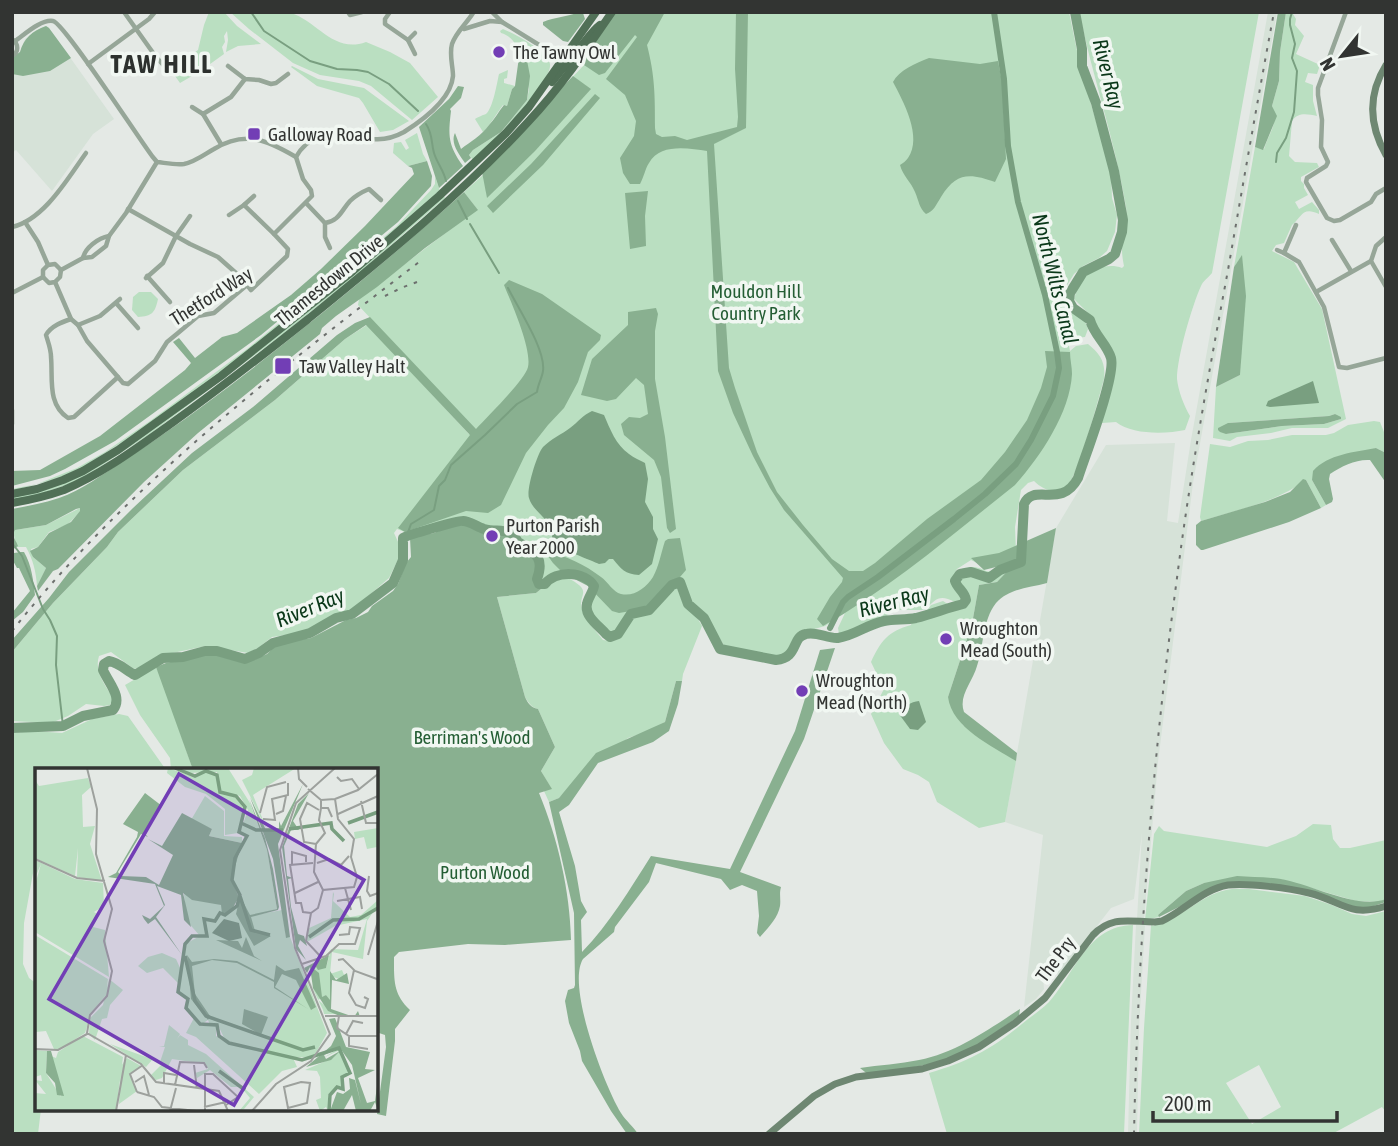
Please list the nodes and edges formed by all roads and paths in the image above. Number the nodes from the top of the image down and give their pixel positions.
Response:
1 (124, 12) edge
2 (155, 12) edge
3 (348, 12) edge
4 (362, 12) edge
5 (596, 12) edge
6 (612, 12) edge
7 (1346, 12) edge
8 (473, 13) edge
9 (493, 13) edge
10 (386, 14) edge
11 (490, 21) junction
12 (502, 22) junction
13 (480, 23) junction
14 (135, 28) junction
15 (463, 29) junction
16 (415, 33) dead end
17 (14, 40) edge
18 (408, 40) junction
19 (415, 54) dead end
20 (12, 56) edge
21 (567, 63) junction
22 (88, 64) junction
23 (1386, 65) edge
24 (228, 66) dead end
25 (167, 69) dead end
26 (289, 74) dead end
27 (245, 79) junction
28 (192, 107) dead end
29 (203, 114) junction
30 (221, 144) junction
31 (86, 153) dead end
32 (1386, 155) edge
33 (296, 157) junction
34 (157, 162) junction
35 (477, 167) junction
36 (1386, 188) edge
37 (254, 195) dead end
38 (445, 197) junction
39 (381, 200) dead end
40 (306, 203) junction
41 (244, 205) junction
42 (128, 209) junction
43 (229, 215) dead end
44 (190, 216) dead end
45 (25, 222) junction
46 (325, 223) junction
47 (1296, 225) dead end
48 (12, 228) edge
49 (274, 234) junction
50 (108, 236) junction
51 (176, 236) junction
52 (1386, 237) edge
53 (1332, 240) dead end
54 (331, 247) dead end
55 (1277, 250) dead end
56 (1284, 253) junction
57 (83, 258) junction
58 (1371, 261) junction
59 (48, 265) junction
60 (61, 270) junction
61 (1351, 271) junction
62 (43, 277) junction
63 (55, 282) junction
64 (247, 285) junction
65 (1386, 287) edge
66 (1316, 292) junction
67 (12, 293) edge
68 (170, 302) dead end
69 (71, 319) junction
70 (78, 325) junction
71 (138, 328) dead end
72 (1386, 358) edge
73 (118, 377) junction
74 (12, 410) edge
75 (12, 424) edge
76 (12, 494) edge
77 (12, 503) edge
78 (1386, 906) edge
79 (769, 1134) edge

1 - 14 street
2 - 14 street
3 - 4 street
5 - 21 main road, Thamesdown Drive
6 - 21 main road
7 - 36 street
8 - 13 street
8 - 15 street
9 - 11 street
9 - 12 street
10 - 18 street
11 - 12 street
11 - 13 street
12 - 21 street
13 - 15 street
14 - 22 street
14 - 25 street
15 - 33 street
16 - 18 street
17 - 20 street
17 - 22 street
18 - 19 street
21 - 35 main road, Thamesdown Drive
21 - 35 main road, Thamesdown Drive
22 - 34 street
23 - 32 main road
24 - 27 street
26 - 27 street
27 - 29 street
28 - 29 street
29 - 30 street
30 - 33 street
30 - 34 street
31 - 45 street
33 - 40 street
34 - 42 street
35 - 38 main road, Thamesdown Drive
37 - 41 street
38 - 76 main road, Thamesdown Drive
38 - 77 main road, Thamesdown Drive
39 - 46 street
40 - 46 street
40 - 49 street
41 - 43 street
41 - 49 street
42 - 50 street
42 - 51 street
44 - 51 street
45 - 48 street
45 - 59 street
46 - 54 street
47 - 56 street
49 - 64 street, Thetford Way
50 - 57 street
50 - 57 street
51 - 64 street
51 - 68 street
52 - 58 street
53 - 61 street
55 - 56 street
56 - 66 street
57 - 60 street
58 - 61 street
58 - 65 street
59 - 60 street
59 - 62 street
60 - 63 street
61 - 66 street
62 - 63 street
62 - 67 street
63 - 69 street
64 - 73 street, Thetford Way
66 - 72 street
69 - 70 street
69 - 73 street
70 - 71 street
70 - 73 street
74 - 75 street
78 - 79 main road, The Pry

